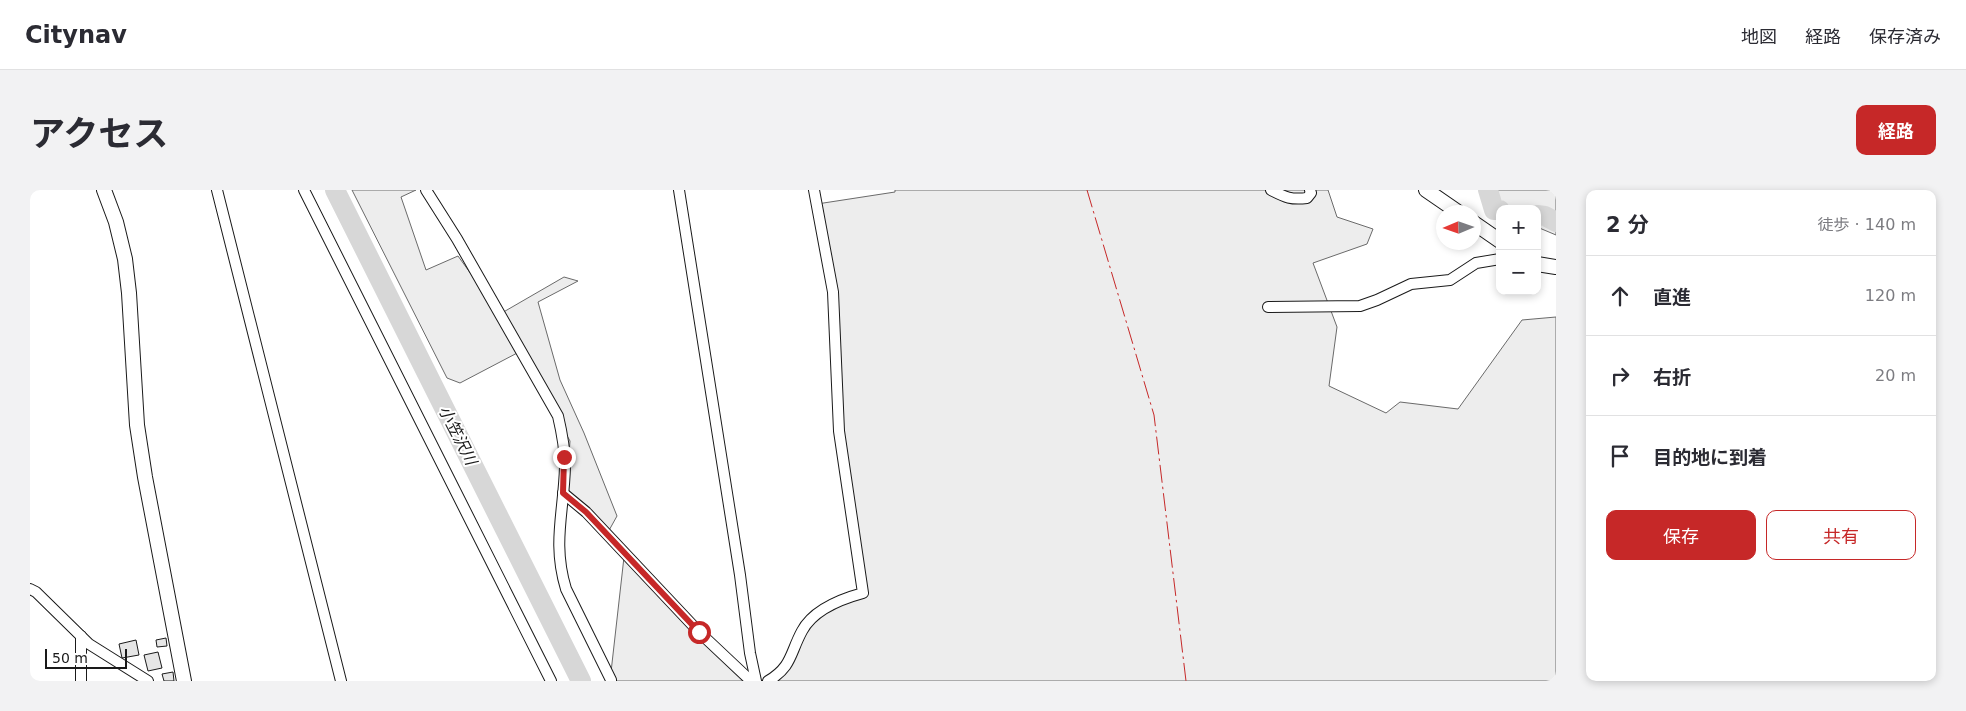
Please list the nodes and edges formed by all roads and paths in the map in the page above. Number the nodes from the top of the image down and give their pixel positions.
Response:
1 (104, 190) edge
2 (217, 190) edge
3 (304, 190) edge
4 (426, 190) edge
5 (679, 190) edge
6 (814, 190) edge
7 (1271, 190) edge
8 (1310, 190) edge
9 (1426, 190) edge
10 (1448, 205) edge
11 (1481, 228) edge
12 (1496, 239) edge
13 (1496, 260) edge
14 (1541, 265) edge
15 (1556, 267) edge
16 (1268, 307) dead end
17 (563, 493) junction
18 (30, 589) edge
19 (81, 636) junction
20 (611, 680) edge
21 (81, 681) edge
22 (148, 681) edge
23 (184, 681) edge
24 (341, 681) edge
25 (551, 681) edge
26 (751, 681) edge
27 (756, 681) edge
28 (768, 681) edge

1 - 23 street
2 - 24 street
3 - 25 street
4 - 17 street
5 - 27 street
6 - 28 street
7 - 8 street
9 - 10 street
11 - 12 street
13 - 16 street
14 - 15 street
17 - 20 street
17 - 26 street
18 - 19 street
19 - 21 street
19 - 22 street

